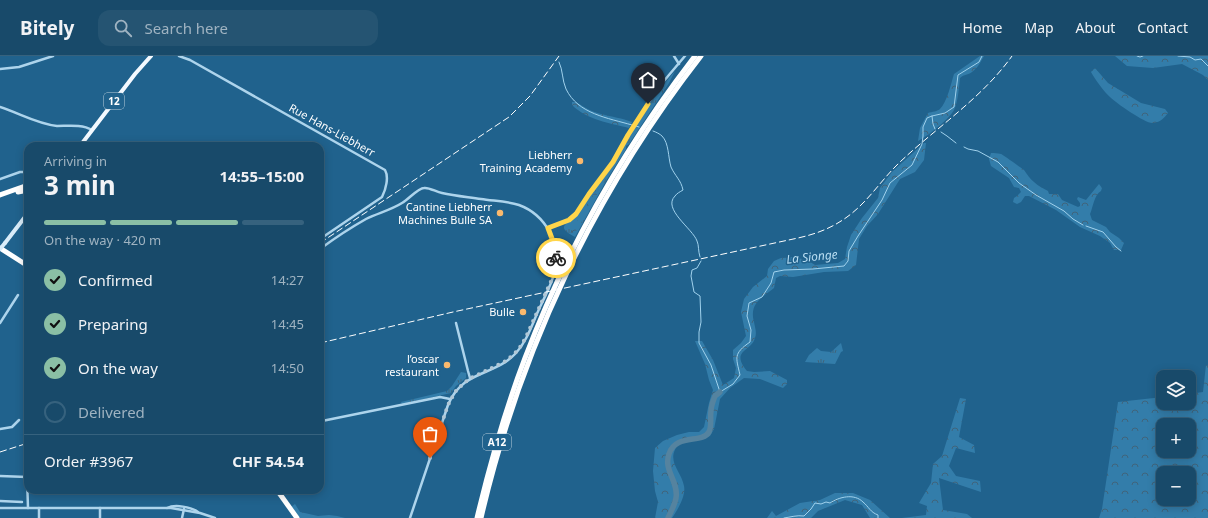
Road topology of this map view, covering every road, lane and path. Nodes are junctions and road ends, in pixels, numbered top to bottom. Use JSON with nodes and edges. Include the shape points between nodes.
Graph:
{"nodes":[{"id":1,"x":53,"y":56,"type":"edge"},
{"id":2,"x":150,"y":56,"type":"edge"},
{"id":3,"x":179,"y":56,"type":"edge"},
{"id":4,"x":674,"y":56,"type":"edge"},
{"id":5,"x":685,"y":56,"type":"edge"},
{"id":6,"x":695,"y":56,"type":"edge"},
{"id":7,"x":701,"y":56,"type":"edge"},
{"id":8,"x":678,"y":64,"type":"junction"},
{"id":9,"x":0,"y":69,"type":"edge"},
{"id":10,"x":0,"y":107,"type":"edge"},
{"id":11,"x":92,"y":130,"type":"junction"},
{"id":12,"x":83,"y":142,"type":"edge"},
{"id":13,"x":24,"y":173,"type":"edge"},
{"id":14,"x":0,"y":179,"type":"edge"},
{"id":15,"x":24,"y":186,"type":"edge"},
{"id":16,"x":24,"y":191,"type":"edge"},
{"id":17,"x":0,"y":195,"type":"edge"},
{"id":18,"x":0,"y":198,"type":"edge"},
{"id":19,"x":24,"y":218,"type":"edge"},
{"id":20,"x":548,"y":228,"type":"junction"},
{"id":21,"x":324,"y":236,"type":"edge"},
{"id":22,"x":324,"y":246,"type":"edge"},
{"id":23,"x":0,"y":249,"type":"edge"},
{"id":24,"x":24,"y":264,"type":"edge"},
{"id":25,"x":18,"y":295,"type":"dead end"},
{"id":26,"x":0,"y":323,"type":"edge"},
{"id":27,"x":456,"y":323,"type":"dead end"},
{"id":28,"x":521,"y":368,"type":"junction"},
{"id":29,"x":470,"y":378,"type":"junction"},
{"id":30,"x":450,"y":399,"type":"junction"},
{"id":31,"x":20,"y":420,"type":"dead end"},
{"id":32,"x":324,"y":421,"type":"edge"},
{"id":33,"x":0,"y":429,"type":"edge"},
{"id":34,"x":0,"y":476,"type":"edge"},
{"id":35,"x":24,"y":477,"type":"edge"},
{"id":36,"x":27,"y":494,"type":"edge"},
{"id":37,"x":280,"y":494,"type":"edge"},
{"id":38,"x":0,"y":501,"type":"edge"},
{"id":39,"x":22,"y":502,"type":"dead end"},
{"id":40,"x":0,"y":508,"type":"edge"},
{"id":41,"x":28,"y":508,"type":"junction"},
{"id":42,"x":39,"y":508,"type":"junction"},
{"id":43,"x":100,"y":508,"type":"junction"},
{"id":44,"x":184,"y":508,"type":"junction"},
{"id":45,"x":295,"y":516,"type":"edge"},
{"id":46,"x":39,"y":518,"type":"edge"},
{"id":47,"x":100,"y":518,"type":"edge"},
{"id":48,"x":182,"y":518,"type":"edge"},
{"id":49,"x":215,"y":518,"type":"edge"},
{"id":50,"x":410,"y":518,"type":"edge"},
{"id":51,"x":474,"y":518,"type":"edge"},
{"id":52,"x":477,"y":518,"type":"edge"},
{"id":53,"x":481,"y":518,"type":"edge"}],
"edges":[{"from":1,"to":9,"type":"street","via":[[20,68]]},
{"from":2,"to":11,"type":"main road","number":"12"},
{"from":3,"to":21,"type":"street","name":"Rue Hans-Liebherr","via":[[385,170],[388,176],[383,196]]},
{"from":4,"to":8,"type":"street"},
{"from":5,"to":8,"type":"street"},
{"from":6,"to":28,"type":"highway","number":"A12","via":[[640,134],[601,196],[541,317]]},
{"from":7,"to":53,"type":"highway","number":"A12","via":[[628,160],[561,283],[515,398]]},
{"from":8,"to":20,"type":"street","via":[[658,88],[613,162],[576,214],[569,220]]},
{"from":10,"to":11,"type":"street","via":[[37,122],[55,126],[86,127]]},
{"from":11,"to":12,"type":"main road","number":"12"},
{"from":13,"to":14,"type":"street"},
{"from":15,"to":17,"type":"highway"},
{"from":16,"to":18,"type":"highway"},
{"from":19,"to":23,"type":"street","bridge":true},
{"from":20,"to":22,"type":"street","via":[[535,214],[516,204],[456,196],[425,188],[398,205],[358,224]]},
{"from":20,"to":29,"type":"street","via":[[556,248],[555,269],[524,340],[506,361]]},
{"from":23,"to":24,"type":"highway"},
{"from":25,"to":26,"type":"street"},
{"from":27,"to":29,"type":"street"},
{"from":28,"to":51,"type":"highway","via":[[502,416]]},
{"from":28,"to":52,"type":"highway","number":"A12","via":[[503,420]]},
{"from":29,"to":30,"type":"street"},
{"from":30,"to":32,"type":"street","via":[[440,397]]},
{"from":30,"to":50,"type":"street"},
{"from":31,"to":33,"type":"street","via":[[12,427]]},
{"from":34,"to":35,"type":"street"},
{"from":36,"to":41,"type":"street"},
{"from":37,"to":45,"type":"highway"},
{"from":38,"to":39,"type":"street"},
{"from":40,"to":41,"type":"street"},
{"from":41,"to":42,"type":"street"},
{"from":42,"to":43,"type":"street"},
{"from":42,"to":46,"type":"street"},
{"from":43,"to":44,"type":"street"},
{"from":43,"to":47,"type":"street"},
{"from":44,"to":48,"type":"street"},
{"from":44,"to":49,"type":"street"}]}
